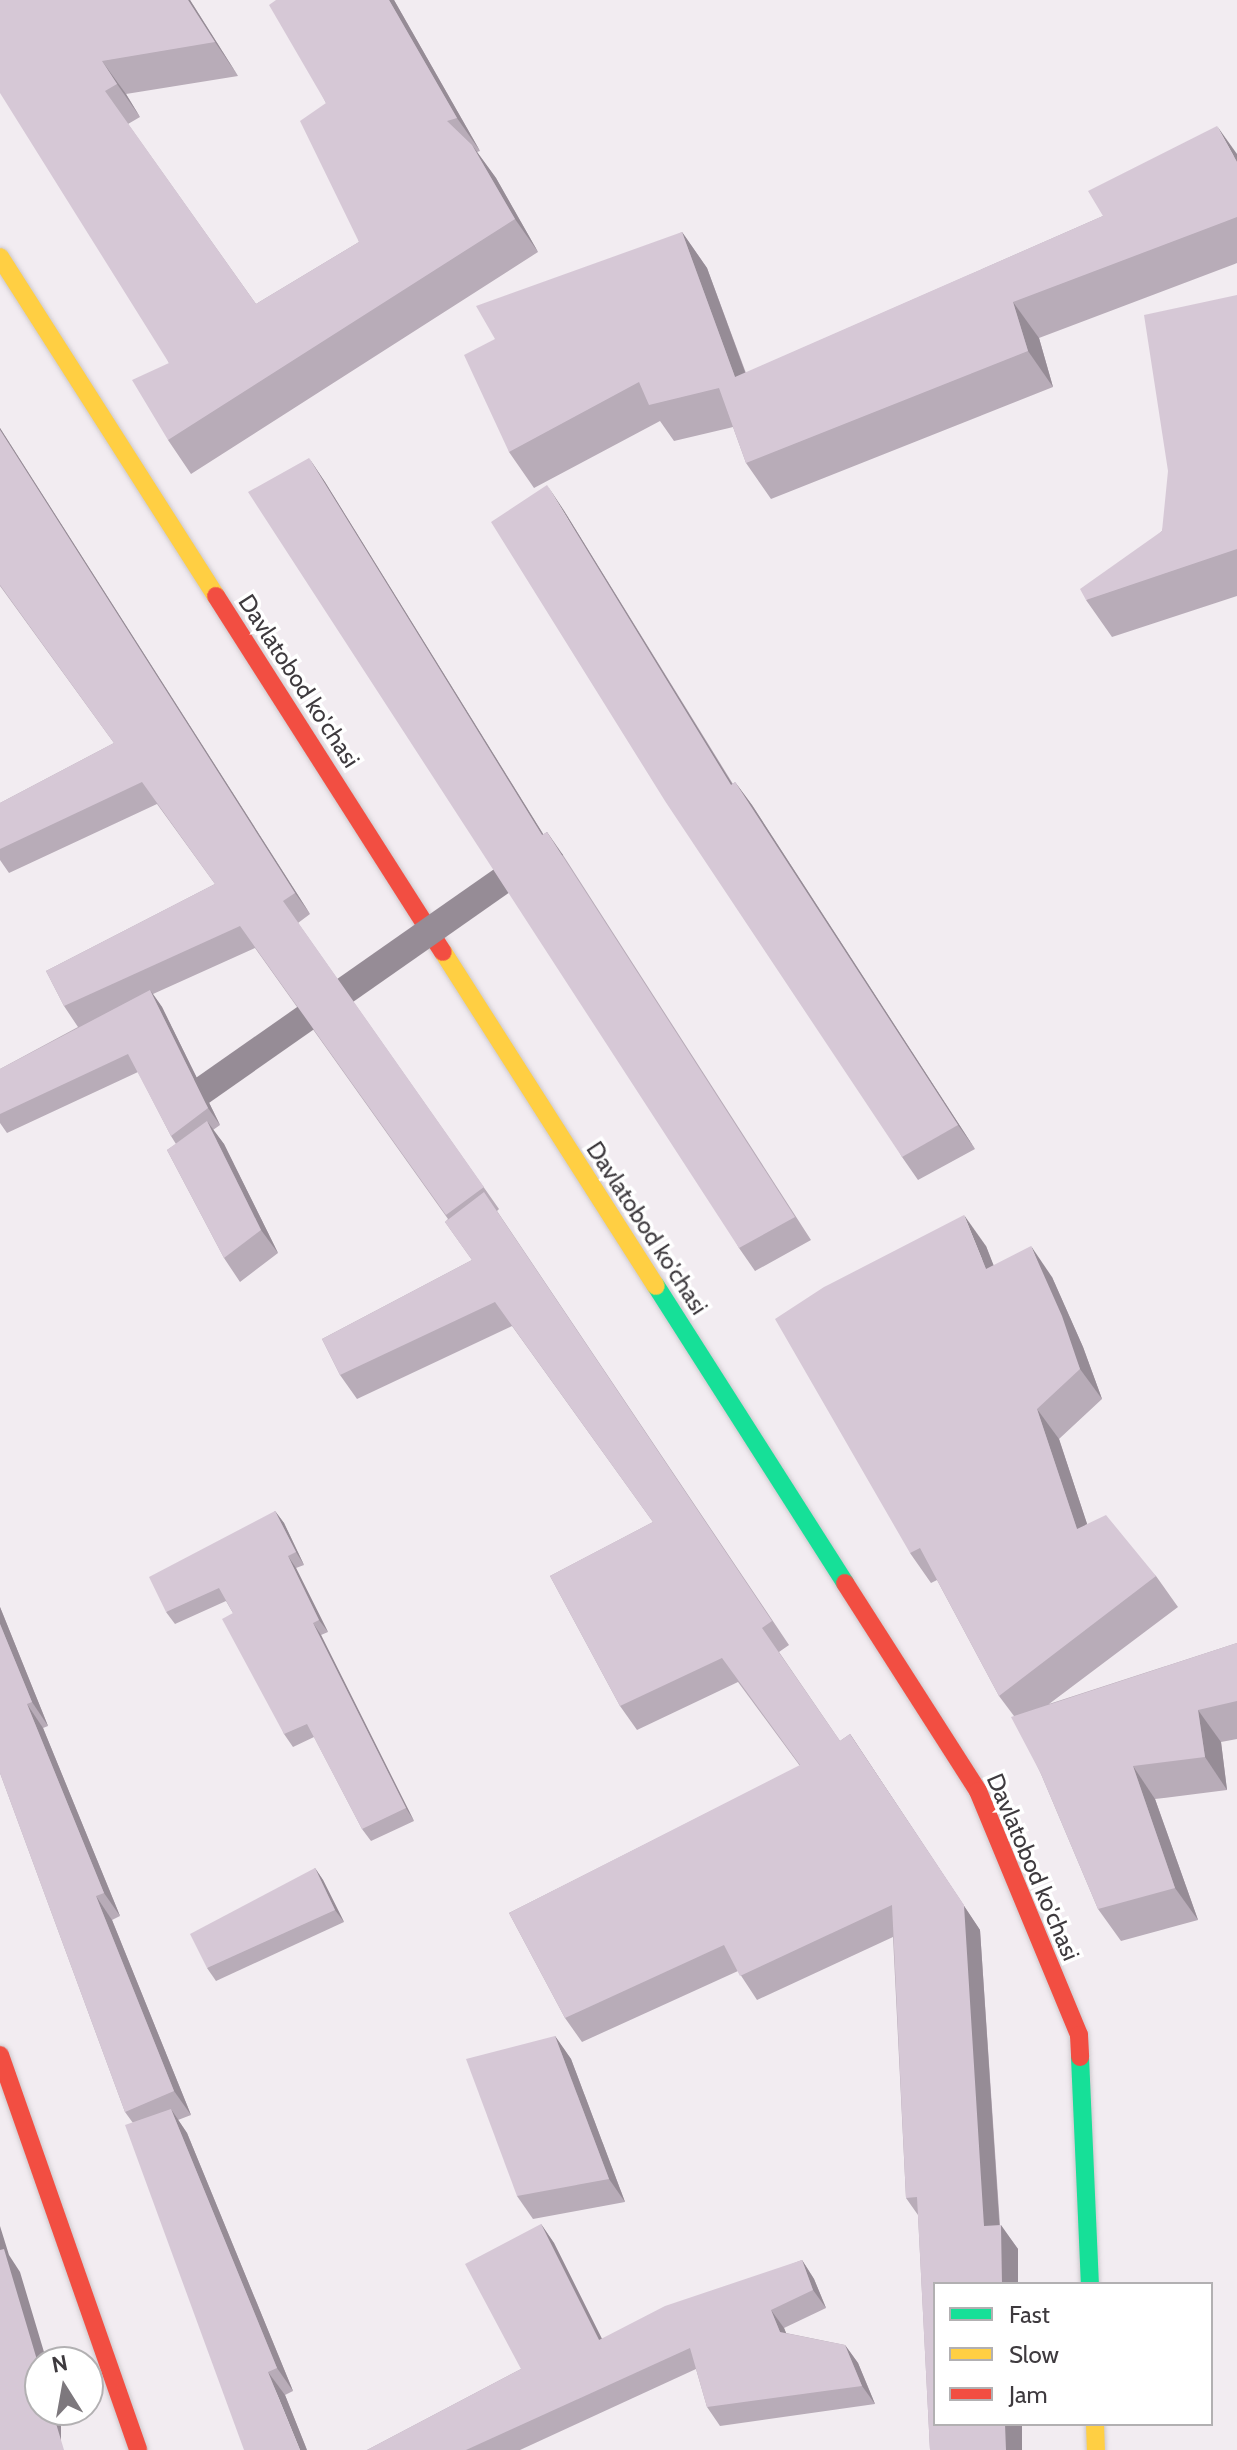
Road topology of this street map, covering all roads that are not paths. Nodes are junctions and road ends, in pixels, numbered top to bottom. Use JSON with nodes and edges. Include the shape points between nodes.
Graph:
{"nodes":[{"id":1,"x":0,"y":257,"type":"edge"},
{"id":2,"x":0,"y":2055,"type":"edge"},
{"id":3,"x":1090,"y":2282,"type":"edge"},
{"id":4,"x":1095,"y":2426,"type":"edge"},
{"id":5,"x":138,"y":2450,"type":"edge"},
{"id":6,"x":1096,"y":2450,"type":"edge"}],
"edges":[{"from":1,"to":3,"type":"street","name":"Davlatobod ko'chasi","via":[[978,1791],[1079,2035]]},
{"from":2,"to":5,"type":"street"},
{"from":4,"to":6,"type":"street"}]}
